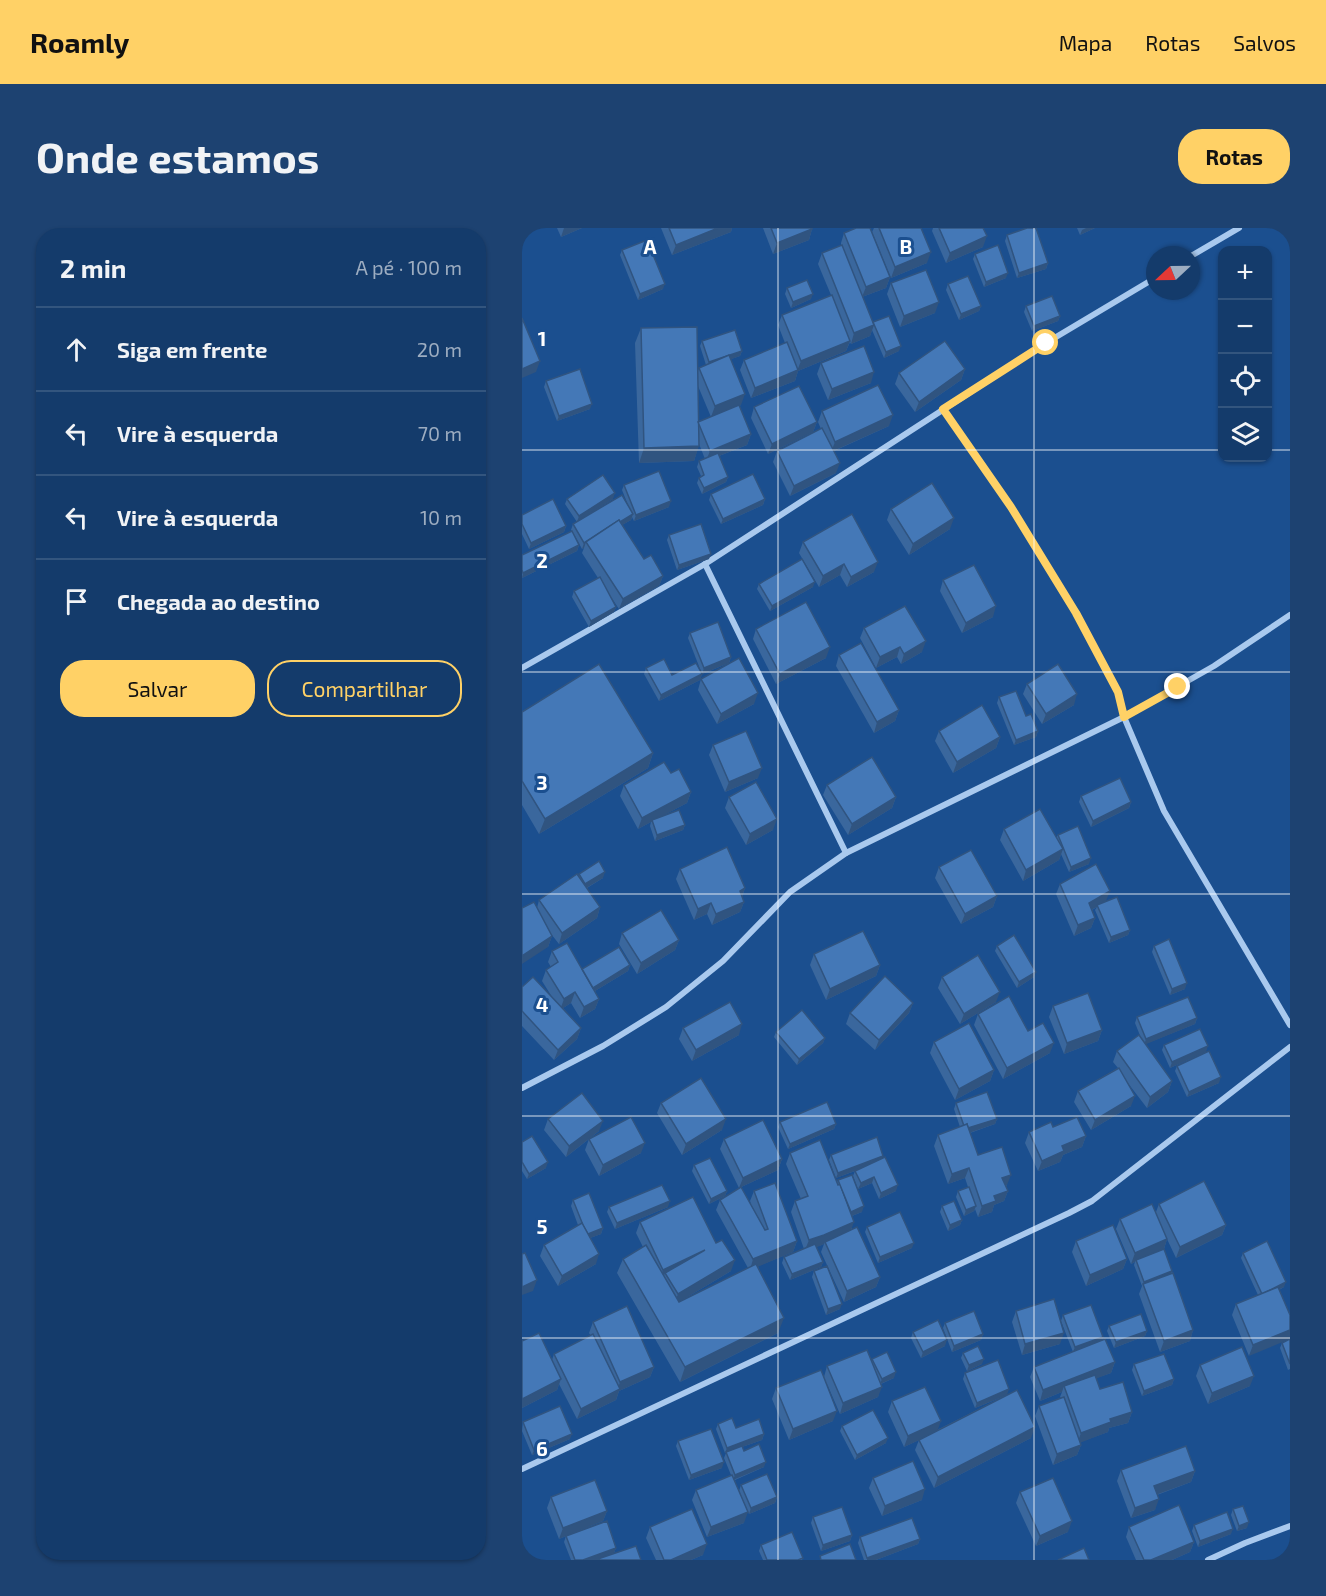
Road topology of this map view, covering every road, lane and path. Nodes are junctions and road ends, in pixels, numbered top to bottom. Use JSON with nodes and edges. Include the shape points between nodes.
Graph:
{"nodes":[{"id":1,"x":1239,"y":228,"type":"edge"},
{"id":2,"x":1200,"y":251,"type":"edge"},
{"id":3,"x":1146,"y":283,"type":"edge"},
{"id":4,"x":943,"y":409,"type":"junction"},
{"id":5,"x":705,"y":564,"type":"junction"},
{"id":6,"x":1290,"y":615,"type":"edge"},
{"id":7,"x":522,"y":668,"type":"edge"},
{"id":8,"x":1124,"y":717,"type":"junction"},
{"id":9,"x":846,"y":853,"type":"junction"},
{"id":10,"x":1290,"y":1026,"type":"edge"},
{"id":11,"x":1290,"y":1047,"type":"edge"},
{"id":12,"x":522,"y":1088,"type":"edge"},
{"id":13,"x":522,"y":1469,"type":"edge"},
{"id":14,"x":1290,"y":1526,"type":"edge"},
{"id":15,"x":1208,"y":1560,"type":"edge"}],
"edges":[{"from":1,"to":2,"type":"street"},
{"from":3,"to":4,"type":"street"},
{"from":4,"to":5,"type":"street"},
{"from":4,"to":8,"type":"street","via":[[1011,507],[1076,613],[1118,692]]},
{"from":5,"to":7,"type":"street"},
{"from":5,"to":9,"type":"street"},
{"from":6,"to":8,"type":"street","via":[[1214,666]]},
{"from":8,"to":9,"type":"street"},
{"from":8,"to":10,"type":"street","via":[[1164,811]]},
{"from":9,"to":12,"type":"street","via":[[790,892],[723,961],[666,1007],[603,1046]]},
{"from":11,"to":13,"type":"street","via":[[1092,1201]]},
{"from":14,"to":15,"type":"street"}]}
